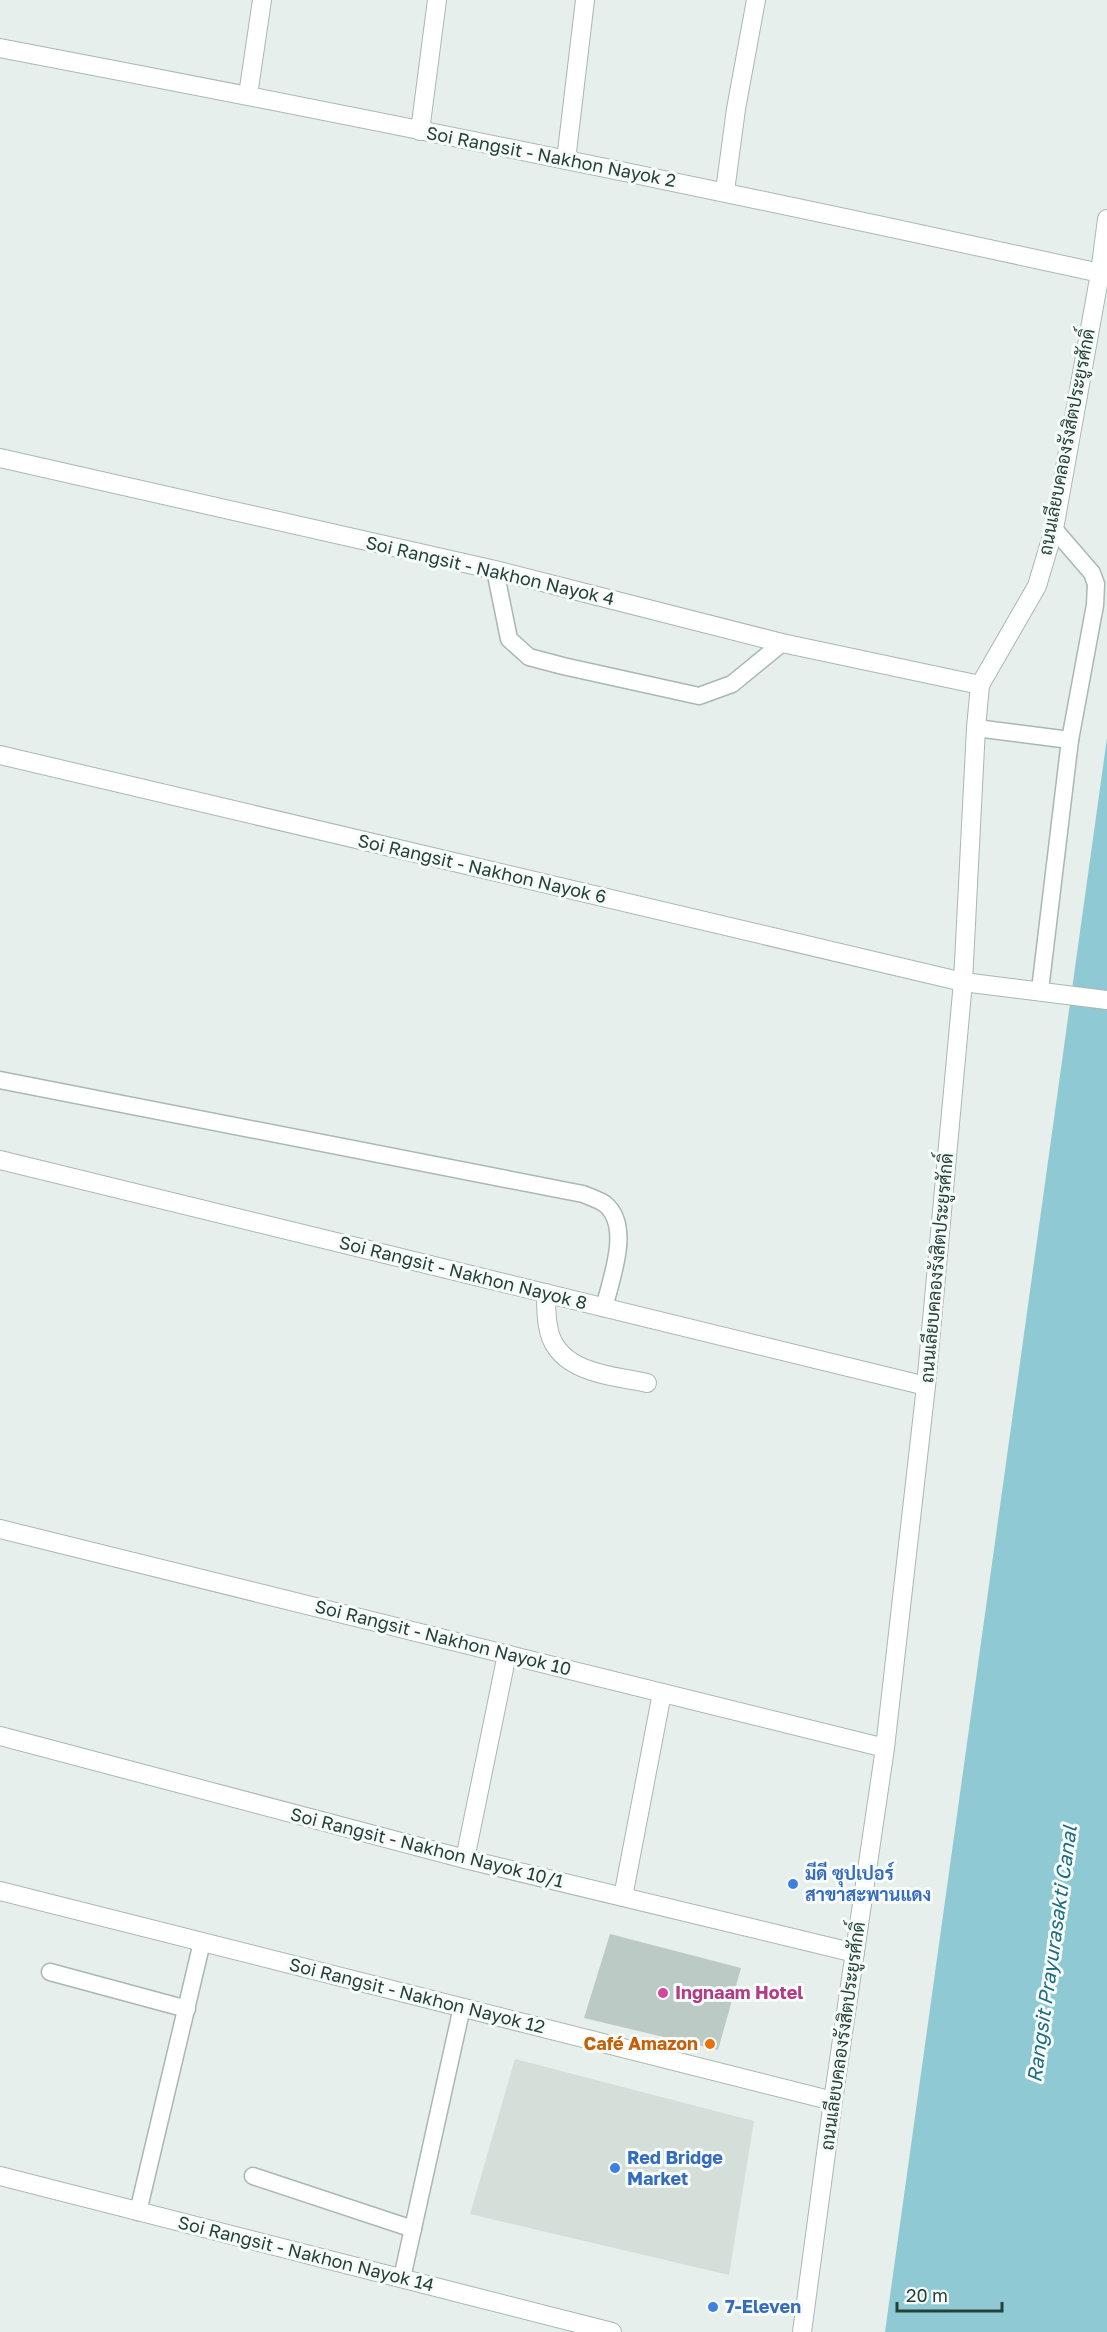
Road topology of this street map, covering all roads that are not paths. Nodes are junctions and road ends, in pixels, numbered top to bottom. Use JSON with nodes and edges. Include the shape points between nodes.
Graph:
{"nodes":[{"id":1,"x":262,"y":0,"type":"edge"},
{"id":2,"x":437,"y":0,"type":"edge"},
{"id":3,"x":585,"y":0,"type":"edge"},
{"id":4,"x":756,"y":0,"type":"edge"},
{"id":5,"x":0,"y":48,"type":"edge"},
{"id":6,"x":248,"y":95,"type":"junction"},
{"id":7,"x":420,"y":131,"type":"junction"},
{"id":8,"x":566,"y":160,"type":"junction"},
{"id":9,"x":724,"y":191,"type":"junction"},
{"id":10,"x":1107,"y":219,"type":"edge"},
{"id":11,"x":1100,"y":273,"type":"junction"},
{"id":12,"x":0,"y":458,"type":"edge"},
{"id":13,"x":1054,"y":529,"type":"junction"},
{"id":14,"x":495,"y":570,"type":"junction"},
{"id":15,"x":782,"y":643,"type":"junction"},
{"id":16,"x":980,"y":685,"type":"junction"},
{"id":17,"x":976,"y":728,"type":"junction"},
{"id":18,"x":1070,"y":740,"type":"junction"},
{"id":19,"x":0,"y":755,"type":"edge"},
{"id":20,"x":963,"y":982,"type":"junction"},
{"id":21,"x":1040,"y":990,"type":"junction"},
{"id":22,"x":1107,"y":1000,"type":"edge"},
{"id":23,"x":0,"y":1080,"type":"edge"},
{"id":24,"x":0,"y":1160,"type":"edge"},
{"id":25,"x":546,"y":1293,"type":"junction"},
{"id":26,"x":604,"y":1308,"type":"junction"},
{"id":27,"x":647,"y":1383,"type":"dead end"},
{"id":28,"x":926,"y":1386,"type":"junction"},
{"id":29,"x":0,"y":1529,"type":"edge"},
{"id":30,"x":507,"y":1654,"type":"junction"},
{"id":31,"x":662,"y":1693,"type":"junction"},
{"id":32,"x":0,"y":1736,"type":"edge"},
{"id":33,"x":885,"y":1748,"type":"junction"},
{"id":34,"x":465,"y":1859,"type":"junction"},
{"id":35,"x":0,"y":1891,"type":"edge"},
{"id":36,"x":623,"y":1897,"type":"junction"},
{"id":37,"x":202,"y":1942,"type":"junction"},
{"id":38,"x":855,"y":1953,"type":"junction"},
{"id":39,"x":50,"y":1972,"type":"dead end"},
{"id":40,"x":462,"y":2007,"type":"junction"},
{"id":41,"x":187,"y":2009,"type":"junction"},
{"id":42,"x":833,"y":2101,"type":"junction"},
{"id":43,"x":0,"y":2176,"type":"edge"},
{"id":44,"x":253,"y":2176,"type":"dead end"},
{"id":45,"x":138,"y":2212,"type":"junction"},
{"id":46,"x":413,"y":2229,"type":"junction"},
{"id":47,"x":402,"y":2278,"type":"junction"},
{"id":48,"x":612,"y":2332,"type":"edge"},
{"id":49,"x":802,"y":2332,"type":"edge"}],
"edges":[{"from":1,"to":6,"type":"street"},
{"from":2,"to":7,"type":"street"},
{"from":3,"to":8,"type":"street"},
{"from":4,"to":9,"type":"street"},
{"from":5,"to":6,"type":"street","name":"Soi Rangsit - Nakhon Nayok 2"},
{"from":6,"to":7,"type":"street","name":"Soi Rangsit - Nakhon Nayok 2"},
{"from":7,"to":8,"type":"street","name":"Soi Rangsit - Nakhon Nayok 2"},
{"from":8,"to":9,"type":"street","name":"Soi Rangsit - Nakhon Nayok 2"},
{"from":9,"to":11,"type":"street","name":"Soi Rangsit - Nakhon Nayok 2"},
{"from":10,"to":11,"type":"street","name":"ถนนเลียบคลองรังสิตประยูรศักดิ์"},
{"from":11,"to":13,"type":"street","name":"ถนนเลียบคลองรังสิตประยูรศักดิ์"},
{"from":12,"to":14,"type":"street","name":"Soi Rangsit - Nakhon Nayok 4"},
{"from":13,"to":16,"type":"street","name":"ถนนเลียบคลองรังสิตประยูรศักดิ์","via":[[1037,586]]},
{"from":13,"to":18,"type":"lane","via":[[1092,573],[1096,584]]},
{"from":14,"to":15,"type":"street","name":"Soi Rangsit - Nakhon Nayok 4"},
{"from":14,"to":15,"type":"lane","via":[[509,639],[529,657],[563,666],[699,696],[732,684]]},
{"from":15,"to":16,"type":"street","name":"Soi Rangsit - Nakhon Nayok 4"},
{"from":16,"to":17,"type":"street","name":"ถนนเลียบคลองรังสิตประยูรศักดิ์"},
{"from":17,"to":18,"type":"lane"},
{"from":17,"to":20,"type":"street","name":"ถนนเลียบคลองรังสิตประยูรศักดิ์"},
{"from":18,"to":21,"type":"lane"},
{"from":19,"to":20,"type":"street","name":"Soi Rangsit - Nakhon Nayok 6"},
{"from":20,"to":21,"type":"street","name":"Soi Rangsit - Nakhon Nayok 6"},
{"from":20,"to":28,"type":"street","name":"ถนนเลียบคลองรังสิตประยูรศักดิ์"},
{"from":21,"to":22,"type":"street","name":"Soi Rangsit - Nakhon Nayok 6"},
{"from":23,"to":26,"type":"lane","via":[[583,1194],[604,1203],[616,1217],[619,1245]]},
{"from":24,"to":25,"type":"street","name":"Soi Rangsit - Nakhon Nayok 8"},
{"from":25,"to":26,"type":"street","name":"Soi Rangsit - Nakhon Nayok 8"},
{"from":25,"to":27,"type":"street","via":[[548,1328],[557,1351],[571,1363],[592,1371]]},
{"from":26,"to":28,"type":"street","name":"Soi Rangsit - Nakhon Nayok 8"},
{"from":28,"to":33,"type":"street","name":"ถนนเลียบคลองรังสิตประยูรศักดิ์"},
{"from":29,"to":30,"type":"street","name":"Soi Rangsit - Nakhon Nayok 10"},
{"from":30,"to":31,"type":"street","name":"Soi Rangsit - Nakhon Nayok 10"},
{"from":30,"to":34,"type":"street"},
{"from":31,"to":33,"type":"street","name":"Soi Rangsit - Nakhon Nayok 10"},
{"from":31,"to":36,"type":"street"},
{"from":32,"to":34,"type":"street","name":"Soi Rangsit - Nakhon Nayok 10/1"},
{"from":33,"to":38,"type":"street","name":"ถนนเลียบคลองรังสิตประยูรศักดิ์"},
{"from":34,"to":36,"type":"street","name":"Soi Rangsit - Nakhon Nayok 10/1"},
{"from":35,"to":37,"type":"street","name":"Soi Rangsit - Nakhon Nayok 12"},
{"from":36,"to":38,"type":"street","name":"Soi Rangsit - Nakhon Nayok 10/1"},
{"from":37,"to":40,"type":"street","name":"Soi Rangsit - Nakhon Nayok 12"},
{"from":37,"to":41,"type":"lane"},
{"from":38,"to":42,"type":"street","name":"ถนนเลียบคลองรังสิตประยูรศักดิ์"},
{"from":39,"to":41,"type":"lane"},
{"from":40,"to":42,"type":"street","name":"Soi Rangsit - Nakhon Nayok 12"},
{"from":40,"to":46,"type":"lane"},
{"from":41,"to":45,"type":"lane"},
{"from":42,"to":49,"type":"street","name":"ถนนเลียบคลองรังสิตประยูรศักดิ์"},
{"from":43,"to":45,"type":"street","name":"Soi Rangsit - Nakhon Nayok 14"},
{"from":44,"to":46,"type":"lane"},
{"from":45,"to":47,"type":"street","name":"Soi Rangsit - Nakhon Nayok 14"},
{"from":46,"to":47,"type":"lane"},
{"from":47,"to":48,"type":"street","name":"Soi Rangsit - Nakhon Nayok 14"}]}
